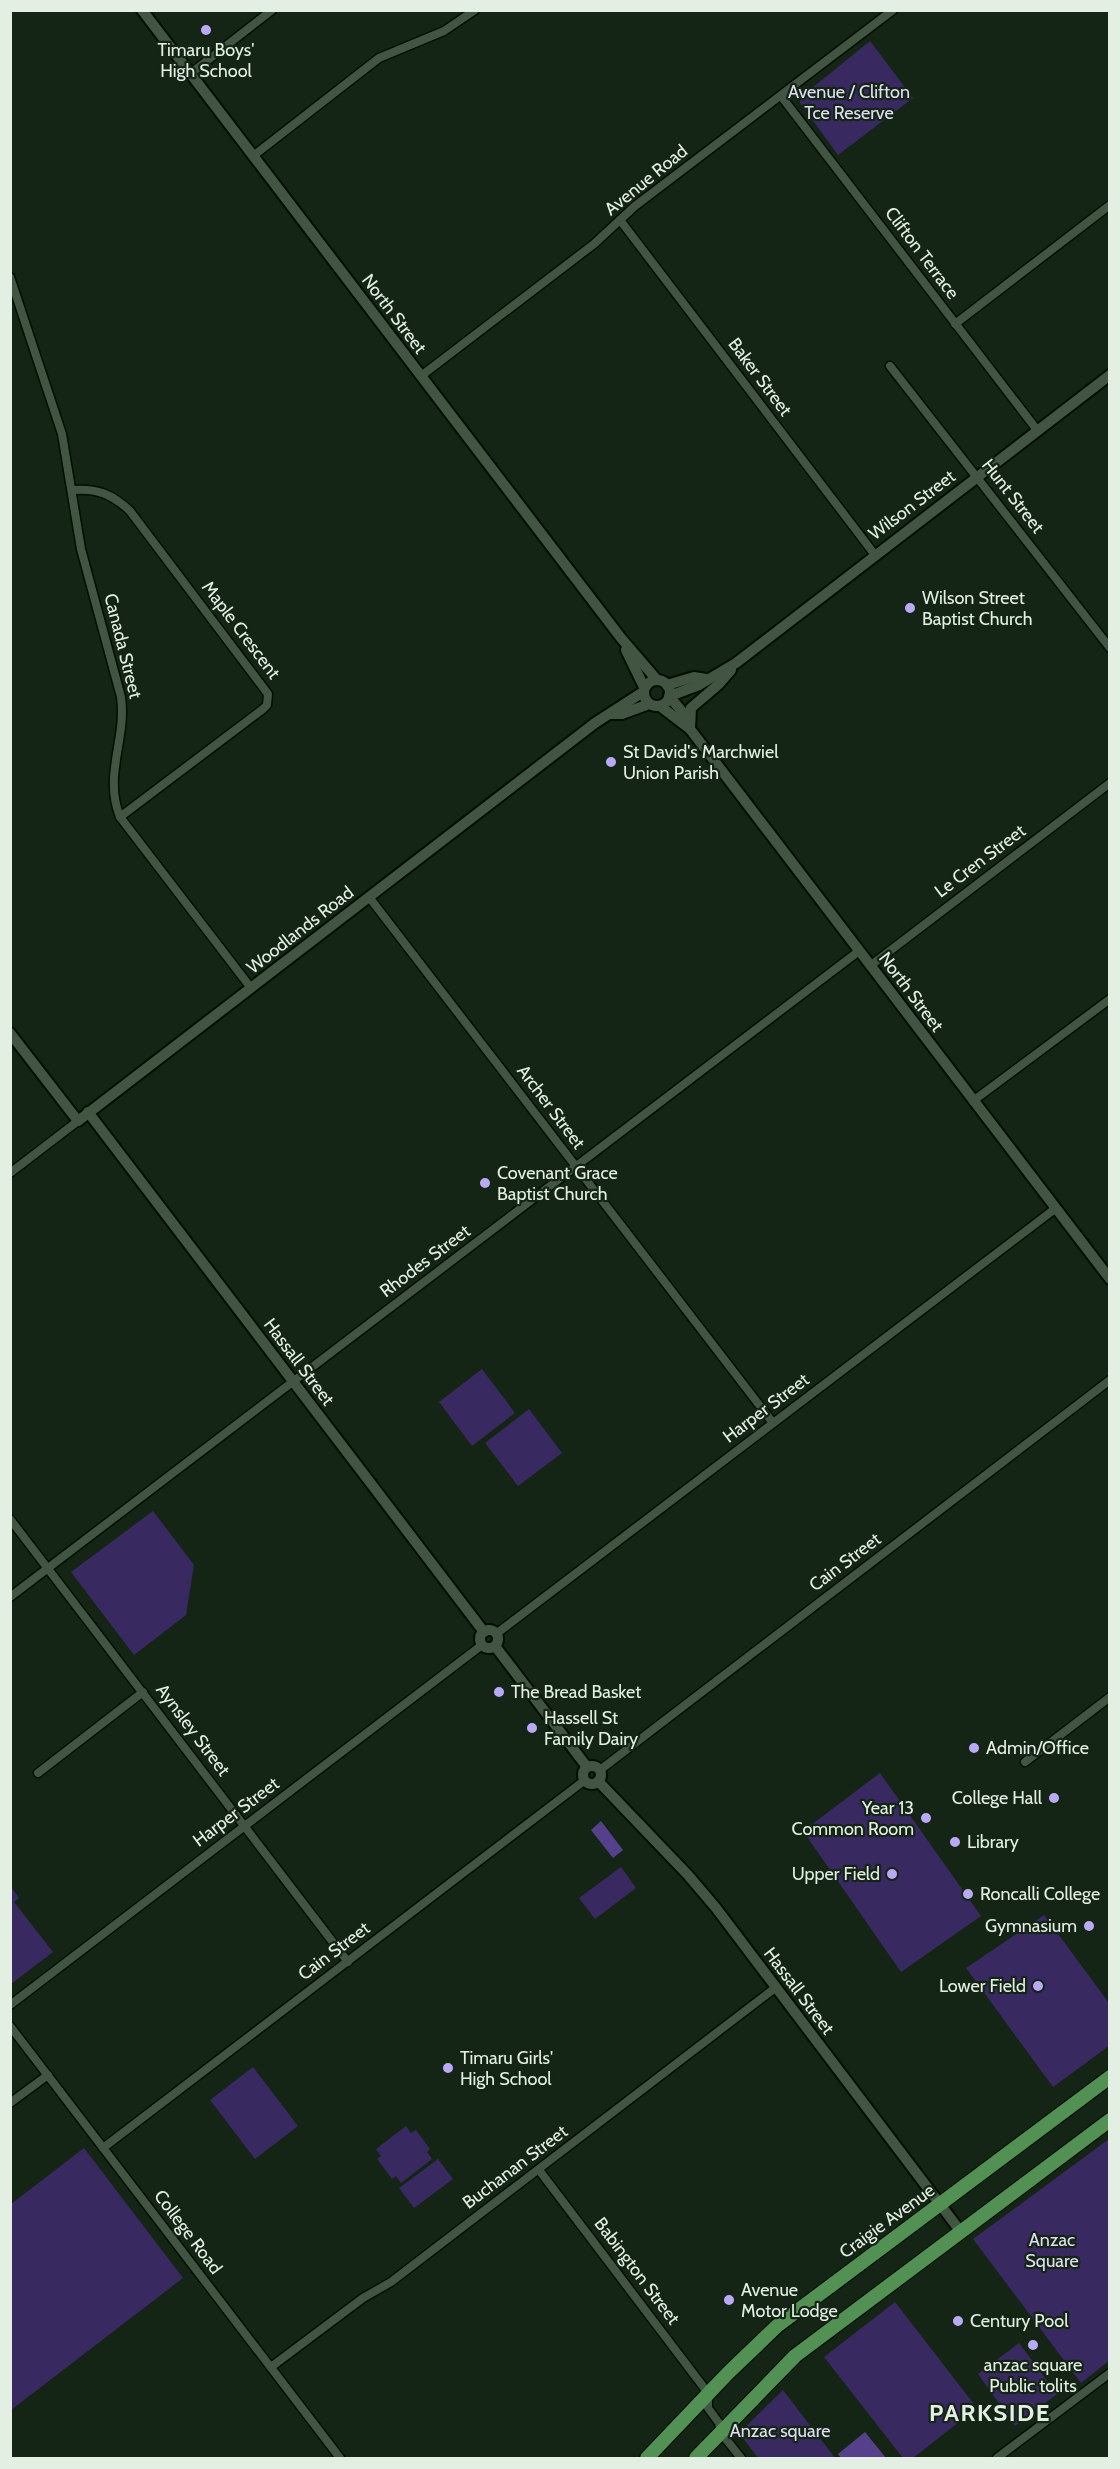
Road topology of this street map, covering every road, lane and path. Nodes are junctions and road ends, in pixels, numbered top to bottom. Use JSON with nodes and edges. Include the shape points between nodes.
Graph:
{"nodes":[{"id":1,"x":142,"y":10,"type":"edge"},
{"id":2,"x":272,"y":10,"type":"edge"},
{"id":3,"x":475,"y":10,"type":"edge"},
{"id":4,"x":892,"y":10,"type":"edge"},
{"id":5,"x":190,"y":74,"type":"junction"},
{"id":6,"x":781,"y":96,"type":"junction"},
{"id":7,"x":253,"y":156,"type":"junction"},
{"id":8,"x":1110,"y":205,"type":"edge"},
{"id":9,"x":620,"y":220,"type":"junction"},
{"id":10,"x":10,"y":277,"type":"edge"},
{"id":11,"x":955,"y":324,"type":"junction"},
{"id":12,"x":890,"y":366,"type":"dead end"},
{"id":13,"x":1110,"y":375,"type":"edge"},
{"id":14,"x":421,"y":376,"type":"junction"},
{"id":15,"x":1037,"y":430,"type":"junction"},
{"id":16,"x":977,"y":476,"type":"junction"},
{"id":17,"x":72,"y":490,"type":"junction"},
{"id":18,"x":874,"y":555,"type":"junction"},
{"id":19,"x":621,"y":638,"type":"junction"},
{"id":20,"x":1110,"y":648,"type":"edge"},
{"id":21,"x":736,"y":663,"type":"junction"},
{"id":22,"x":644,"y":689,"type":"junction"},
{"id":23,"x":666,"y":689,"type":"junction"},
{"id":24,"x":654,"y":705,"type":"junction"},
{"id":25,"x":610,"y":714,"type":"junction"},
{"id":26,"x":688,"y":727,"type":"junction"},
{"id":27,"x":1110,"y":783,"type":"edge"},
{"id":28,"x":120,"y":817,"type":"junction"},
{"id":29,"x":369,"y":897,"type":"junction"},
{"id":30,"x":859,"y":951,"type":"junction"},
{"id":31,"x":870,"y":966,"type":"junction"},
{"id":32,"x":251,"y":988,"type":"junction"},
{"id":33,"x":1110,"y":999,"type":"edge"},
{"id":34,"x":10,"y":1034,"type":"edge"},
{"id":35,"x":973,"y":1101,"type":"junction"},
{"id":36,"x":88,"y":1112,"type":"junction"},
{"id":37,"x":78,"y":1121,"type":"junction"},
{"id":38,"x":575,"y":1166,"type":"junction"},
{"id":39,"x":10,"y":1173,"type":"edge"},
{"id":40,"x":1056,"y":1208,"type":"junction"},
{"id":41,"x":1110,"y":1279,"type":"edge"},
{"id":42,"x":1110,"y":1380,"type":"edge"},
{"id":43,"x":293,"y":1382,"type":"junction"},
{"id":44,"x":773,"y":1423,"type":"junction"},
{"id":45,"x":10,"y":1519,"type":"edge"},
{"id":46,"x":48,"y":1568,"type":"junction"},
{"id":47,"x":10,"y":1597,"type":"edge"},
{"id":48,"x":484,"y":1632,"type":"junction"},
{"id":49,"x":496,"y":1634,"type":"junction"},
{"id":50,"x":482,"y":1645,"type":"junction"},
{"id":51,"x":495,"y":1646,"type":"junction"},
{"id":52,"x":143,"y":1692,"type":"junction"},
{"id":53,"x":1110,"y":1697,"type":"edge"},
{"id":54,"x":1025,"y":1762,"type":"dead end"},
{"id":55,"x":586,"y":1767,"type":"junction"},
{"id":56,"x":600,"y":1770,"type":"junction"},
{"id":57,"x":38,"y":1773,"type":"dead end"},
{"id":58,"x":585,"y":1780,"type":"junction"},
{"id":59,"x":598,"y":1781,"type":"junction"},
{"id":60,"x":244,"y":1826,"type":"junction"},
{"id":61,"x":348,"y":1962,"type":"junction"},
{"id":62,"x":776,"y":1988,"type":"junction"},
{"id":63,"x":10,"y":2005,"type":"edge"},
{"id":64,"x":10,"y":2026,"type":"edge"},
{"id":65,"x":48,"y":2075,"type":"junction"},
{"id":66,"x":1110,"y":2077,"type":"edge"},
{"id":67,"x":10,"y":2103,"type":"edge"},
{"id":68,"x":1110,"y":2120,"type":"edge"},
{"id":69,"x":103,"y":2148,"type":"junction"},
{"id":70,"x":539,"y":2170,"type":"junction"},
{"id":71,"x":940,"y":2205,"type":"junction"},
{"id":72,"x":961,"y":2232,"type":"junction"},
{"id":73,"x":271,"y":2367,"type":"junction"},
{"id":74,"x":1110,"y":2373,"type":"edge"},
{"id":75,"x":708,"y":2393,"type":"junction"},
{"id":76,"x":721,"y":2433,"type":"junction"},
{"id":77,"x":340,"y":2458,"type":"edge"},
{"id":78,"x":647,"y":2458,"type":"edge"},
{"id":79,"x":696,"y":2458,"type":"edge"},
{"id":80,"x":741,"y":2458,"type":"edge"},
{"id":81,"x":997,"y":2458,"type":"edge"}],
"edges":[{"from":1,"to":5,"type":"street","name":"North Street"},
{"from":2,"to":5,"type":"street"},
{"from":3,"to":7,"type":"street","via":[[444,31],[379,58]]},
{"from":4,"to":6,"type":"street","name":"Avenue Road"},
{"from":5,"to":7,"type":"street","name":"North Street"},
{"from":6,"to":9,"type":"street","name":"Avenue Road"},
{"from":6,"to":11,"type":"street","name":"Clifton Terrace"},
{"from":7,"to":14,"type":"street","name":"North Street"},
{"from":8,"to":11,"type":"street"},
{"from":9,"to":14,"type":"street","name":"Avenue Road"},
{"from":9,"to":18,"type":"street","name":"Baker Street"},
{"from":10,"to":17,"type":"street","name":"Canada Street","via":[[62,434]]},
{"from":11,"to":15,"type":"street","name":"Clifton Terrace"},
{"from":12,"to":16,"type":"street","name":"Hunt Street"},
{"from":13,"to":15,"type":"street","name":"Wilson Street"},
{"from":14,"to":19,"type":"street","name":"North Street"},
{"from":15,"to":16,"type":"street","name":"Wilson Street"},
{"from":16,"to":18,"type":"street","name":"Wilson Street"},
{"from":16,"to":20,"type":"street","name":"Hunt Street"},
{"from":17,"to":28,"type":"street","name":"Canada Street","via":[[82,556],[122,698],[113,781]]},
{"from":17,"to":28,"type":"street","name":"Maple Crescent","via":[[97,490],[118,500],[130,512],[268,694],[263,709]]},
{"from":18,"to":21,"type":"street","name":"Wilson Street"},
{"from":19,"to":22,"type":"street","name":"North Street"},
{"from":19,"to":23,"type":"street","name":"North Street"},
{"from":21,"to":23,"type":"street","name":"Wilson Street","via":[[706,679],[694,677]]},
{"from":21,"to":26,"type":"street","name":"Wilson Street","via":[[691,708]]},
{"from":22,"to":23,"type":"street","name":"Wilson Street","via":[[650,681]]},
{"from":22,"to":24,"type":"street","name":"North Street"},
{"from":22,"to":25,"type":"street","name":"Woodlands Road"},
{"from":23,"to":24,"type":"street","via":[[666,702]]},
{"from":23,"to":26,"type":"street","name":"North Street","via":[[684,714]]},
{"from":24,"to":25,"type":"street","name":"Woodlands Road"},
{"from":24,"to":26,"type":"street","name":"North Street"},
{"from":25,"to":29,"type":"street","name":"Woodlands Road"},
{"from":26,"to":30,"type":"street","name":"North Street"},
{"from":27,"to":31,"type":"street","name":"Le Cren Street"},
{"from":28,"to":32,"type":"street","name":"Canada Street"},
{"from":29,"to":32,"type":"street","name":"Woodlands Road"},
{"from":29,"to":38,"type":"street","name":"Archer Street"},
{"from":30,"to":31,"type":"street","name":"North Street"},
{"from":30,"to":38,"type":"street","name":"Rhodes Street"},
{"from":31,"to":35,"type":"street","name":"North Street"},
{"from":32,"to":36,"type":"street","name":"Woodlands Road"},
{"from":33,"to":35,"type":"street"},
{"from":34,"to":37,"type":"street"},
{"from":35,"to":40,"type":"street","name":"North Street"},
{"from":36,"to":37,"type":"street","name":"Woodlands Road"},
{"from":36,"to":43,"type":"street","name":"Hassall Street"},
{"from":37,"to":39,"type":"street","name":"Woodlands Road"},
{"from":38,"to":43,"type":"street","name":"Rhodes Street"},
{"from":38,"to":44,"type":"street","name":"Archer Street"},
{"from":40,"to":41,"type":"street","name":"North Street"},
{"from":40,"to":44,"type":"street","name":"Harper Street"},
{"from":42,"to":56,"type":"street","name":"Cain Street"},
{"from":43,"to":46,"type":"street","name":"Rhodes Street"},
{"from":43,"to":48,"type":"street","name":"Hassall Street"},
{"from":44,"to":49,"type":"street","name":"Harper Street"},
{"from":45,"to":46,"type":"street","name":"Aynsley Street"},
{"from":46,"to":47,"type":"street","name":"Rhodes Street"},
{"from":46,"to":52,"type":"street","name":"Aynsley Street"},
{"from":48,"to":49,"type":"street"},
{"from":48,"to":50,"type":"street","via":[[480,1636]]},
{"from":49,"to":51,"type":"street"},
{"from":50,"to":51,"type":"street"},
{"from":50,"to":60,"type":"street","name":"Harper Street"},
{"from":51,"to":55,"type":"street"},
{"from":52,"to":57,"type":"street"},
{"from":52,"to":60,"type":"street","name":"Aynsley Street"},
{"from":53,"to":54,"type":"street"},
{"from":55,"to":56,"type":"street","via":[[592,1765]]},
{"from":55,"to":58,"type":"street"},
{"from":56,"to":59,"type":"street"},
{"from":58,"to":59,"type":"street","via":[[590,1784]]},
{"from":58,"to":61,"type":"street","name":"Cain Street"},
{"from":59,"to":62,"type":"street","name":"Hassall Street","via":[[688,1875]]},
{"from":60,"to":61,"type":"street","name":"Aynsley Street"},
{"from":60,"to":63,"type":"street","name":"Harper Street"},
{"from":61,"to":69,"type":"street","name":"Cain Street"},
{"from":62,"to":70,"type":"street","name":"Buchanan Street"},
{"from":62,"to":71,"type":"street","name":"Hassall Street"},
{"from":64,"to":65,"type":"street","name":"College Road"},
{"from":65,"to":67,"type":"street"},
{"from":65,"to":69,"type":"street","name":"College Road"},
{"from":66,"to":71,"type":"highway","name":"Craigie Avenue"},
{"from":68,"to":72,"type":"highway"},
{"from":69,"to":73,"type":"street","name":"College Road"},
{"from":70,"to":73,"type":"street","name":"Buchanan Street"},
{"from":70,"to":75,"type":"street","name":"Babington Street"},
{"from":71,"to":72,"type":"street","name":"Hassall Street"},
{"from":71,"to":75,"type":"highway","name":"Craigie Avenue","via":[[777,2326]]},
{"from":72,"to":76,"type":"highway","via":[[795,2356]]},
{"from":73,"to":77,"type":"street","name":"College Road"},
{"from":74,"to":81,"type":"street"},
{"from":75,"to":76,"type":"street","name":"Babington Street","via":[[708,2408]]},
{"from":75,"to":78,"type":"highway","name":"Craigie Avenue"},
{"from":76,"to":79,"type":"highway"},
{"from":76,"to":80,"type":"street","name":"Babington Street"}]}
